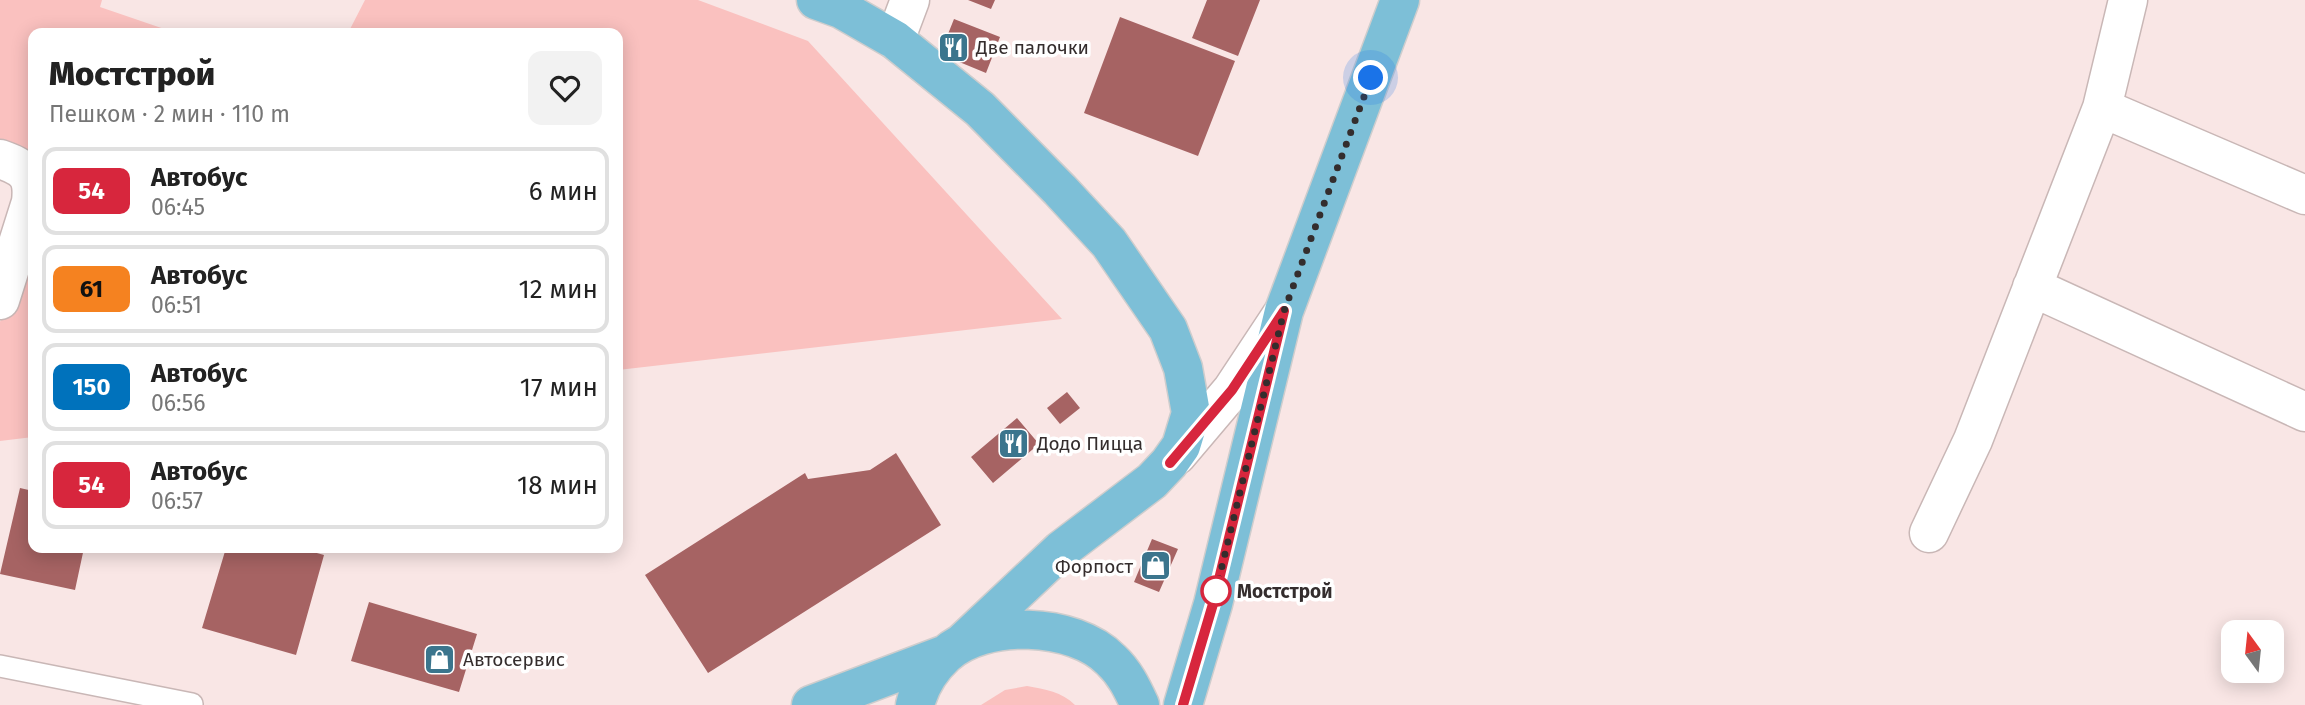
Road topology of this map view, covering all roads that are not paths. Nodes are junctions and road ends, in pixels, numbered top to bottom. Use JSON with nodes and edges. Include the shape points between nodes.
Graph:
{"nodes":[{"id":1,"x":816,"y":0,"type":"edge"},
{"id":2,"x":909,"y":0,"type":"edge"},
{"id":3,"x":1400,"y":0,"type":"edge"},
{"id":4,"x":2128,"y":0,"type":"edge"},
{"id":5,"x":895,"y":40,"type":"junction"},
{"id":6,"x":2102,"y":108,"type":"junction"},
{"id":7,"x":0,"y":159,"type":"edge"},
{"id":8,"x":28,"y":178,"type":"edge"},
{"id":9,"x":2305,"y":195,"type":"edge"},
{"id":10,"x":28,"y":211,"type":"edge"},
{"id":11,"x":2032,"y":287,"type":"junction"},
{"id":12,"x":0,"y":300,"type":"edge"},
{"id":13,"x":1284,"y":311,"type":"junction"},
{"id":14,"x":2305,"y":412,"type":"edge"},
{"id":15,"x":1170,"y":463,"type":"junction"},
{"id":16,"x":1928,"y":533,"type":"dead end"},
{"id":17,"x":953,"y":649,"type":"junction"},
{"id":18,"x":0,"y":666,"type":"edge"},
{"id":19,"x":193,"y":705,"type":"edge"},
{"id":20,"x":811,"y":705,"type":"edge"},
{"id":21,"x":915,"y":705,"type":"edge"},
{"id":22,"x":1140,"y":705,"type":"edge"},
{"id":23,"x":1183,"y":705,"type":"edge"}],
"edges":[{"from":1,"to":5,"type":"main road"},
{"from":2,"to":5,"type":"street"},
{"from":3,"to":13,"type":"main road"},
{"from":4,"to":6,"type":"street"},
{"from":5,"to":15,"type":"main road","via":[[980,109],[1060,190],[1109,243],[1168,329],[1183,368],[1191,413],[1181,446]]},
{"from":6,"to":9,"type":"street"},
{"from":6,"to":11,"type":"street"},
{"from":7,"to":8,"type":"street","via":[[20,166]]},
{"from":10,"to":12,"type":"street"},
{"from":11,"to":14,"type":"street"},
{"from":11,"to":16,"type":"street","via":[[1973,440]]},
{"from":13,"to":15,"type":"street","via":[[1232,390]]},
{"from":13,"to":23,"type":"main road","via":[[1213,604]]},
{"from":15,"to":17,"type":"main road","via":[[1062,550]]},
{"from":17,"to":20,"type":"main road"},
{"from":17,"to":21,"type":"main road","via":[[928,674]]},
{"from":17,"to":22,"type":"main road","via":[[986,635],[1015,630],[1046,630],[1080,639],[1110,657],[1130,681]]},
{"from":18,"to":19,"type":"lane"}]}
